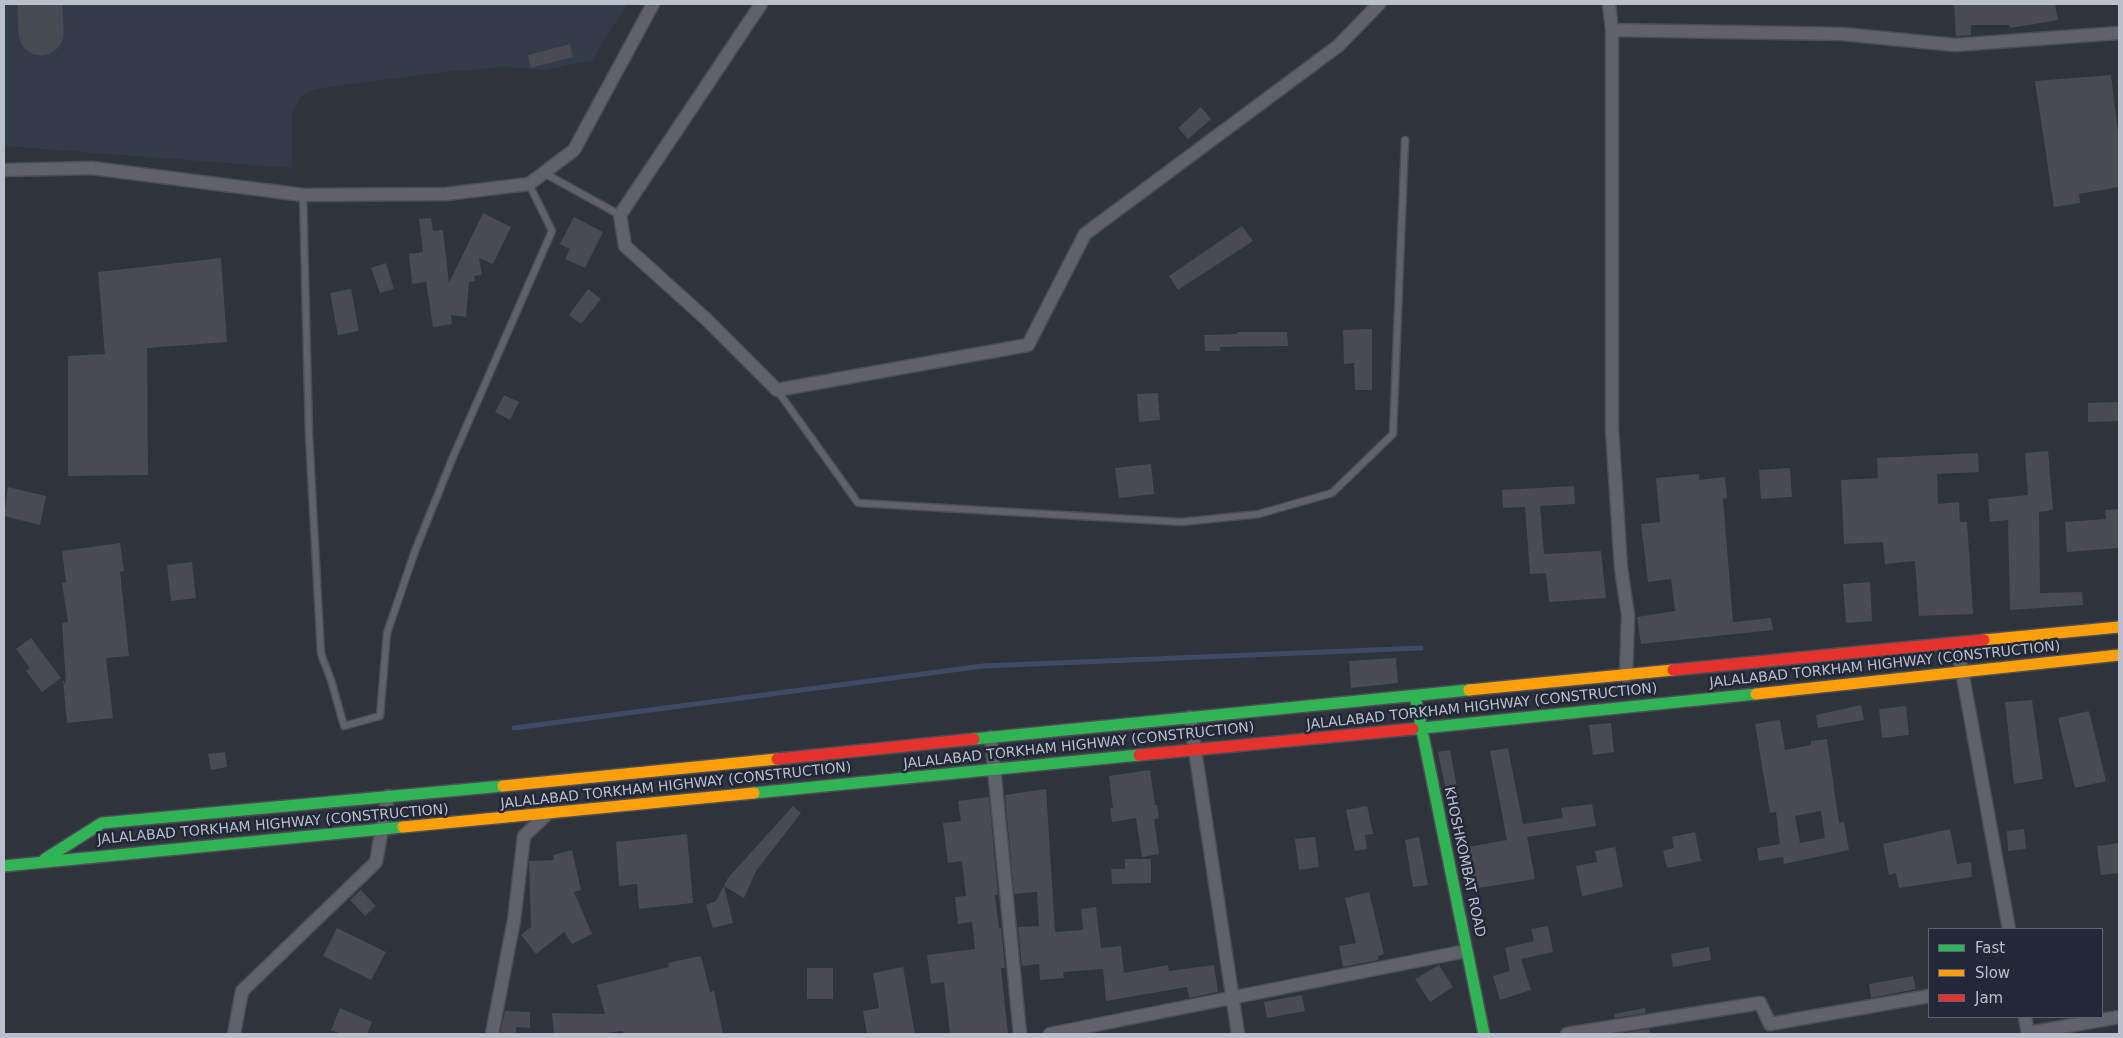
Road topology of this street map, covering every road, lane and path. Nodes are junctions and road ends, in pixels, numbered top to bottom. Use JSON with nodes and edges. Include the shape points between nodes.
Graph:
{"nodes":[{"id":1,"x":653,"y":4,"type":"edge"},
{"id":2,"x":760,"y":4,"type":"edge"},
{"id":3,"x":1380,"y":4,"type":"edge"},
{"id":4,"x":1609,"y":4,"type":"edge"},
{"id":5,"x":1612,"y":30,"type":"junction"},
{"id":6,"x":2119,"y":33,"type":"edge"},
{"id":7,"x":1406,"y":140,"type":"dead end"},
{"id":8,"x":4,"y":170,"type":"edge"},
{"id":9,"x":544,"y":173,"type":"junction"},
{"id":10,"x":529,"y":184,"type":"junction"},
{"id":11,"x":303,"y":195,"type":"junction"},
{"id":12,"x":620,"y":215,"type":"junction"},
{"id":13,"x":777,"y":390,"type":"junction"},
{"id":14,"x":2119,"y":627,"type":"edge"},
{"id":15,"x":2102,"y":629,"type":"junction"},
{"id":16,"x":1957,"y":644,"type":"junction"},
{"id":17,"x":2119,"y":655,"type":"edge"},
{"id":18,"x":2051,"y":661,"type":"junction"},
{"id":19,"x":1962,"y":673,"type":"junction"},
{"id":20,"x":1626,"y":676,"type":"junction"},
{"id":21,"x":1415,"y":696,"type":"junction"},
{"id":22,"x":1190,"y":716,"type":"junction"},
{"id":23,"x":1421,"y":728,"type":"junction"},
{"id":24,"x":991,"y":736,"type":"junction"},
{"id":25,"x":1195,"y":750,"type":"junction"},
{"id":26,"x":996,"y":769,"type":"junction"},
{"id":27,"x":624,"y":774,"type":"junction"},
{"id":28,"x":388,"y":796,"type":"junction"},
{"id":29,"x":687,"y":800,"type":"junction"},
{"id":30,"x":547,"y":814,"type":"junction"},
{"id":31,"x":383,"y":830,"type":"junction"},
{"id":32,"x":42,"y":862,"type":"junction"},
{"id":33,"x":4,"y":866,"type":"edge"},
{"id":34,"x":2009,"y":928,"type":"edge"},
{"id":35,"x":1466,"y":951,"type":"junction"},
{"id":36,"x":1928,"y":996,"type":"edge"},
{"id":37,"x":1233,"y":997,"type":"junction"},
{"id":38,"x":2119,"y":1016,"type":"edge"},
{"id":39,"x":2025,"y":1018,"type":"edge"},
{"id":40,"x":234,"y":1034,"type":"edge"},
{"id":41,"x":492,"y":1034,"type":"edge"},
{"id":42,"x":1020,"y":1034,"type":"edge"},
{"id":43,"x":1050,"y":1034,"type":"edge"},
{"id":44,"x":1238,"y":1034,"type":"edge"},
{"id":45,"x":1484,"y":1034,"type":"edge"},
{"id":46,"x":1567,"y":1034,"type":"edge"},
{"id":47,"x":2028,"y":1034,"type":"edge"}],
"edges":[{"from":1,"to":9,"type":"street","via":[[574,150]]},
{"from":2,"to":12,"type":"street"},
{"from":3,"to":13,"type":"street","via":[[1338,46],[1085,234],[1028,345]]},
{"from":4,"to":5,"type":"street"},
{"from":5,"to":6,"type":"street","via":[[1842,34],[1956,46]]},
{"from":5,"to":20,"type":"street","via":[[1612,429],[1628,615]]},
{"from":7,"to":13,"type":"lane","via":[[1392,434],[1332,493],[1259,514],[1182,522],[858,503]]},
{"from":8,"to":11,"type":"street","via":[[92,168]]},
{"from":9,"to":10,"type":"street"},
{"from":9,"to":12,"type":"lane"},
{"from":10,"to":11,"type":"street","via":[[446,194]]},
{"from":10,"to":11,"type":"lane","via":[[552,231],[415,551],[388,633],[380,716],[344,726],[332,680],[321,654]]},
{"from":12,"to":13,"type":"street","via":[[625,246],[706,319]]},
{"from":14,"to":15,"type":"main road"},
{"from":15,"to":16,"type":"main road"},
{"from":15,"to":18,"type":"main road"},
{"from":16,"to":19,"type":"street"},
{"from":16,"to":20,"type":"main road"},
{"from":17,"to":18,"type":"main road","name":"JALALABAD TORKHAM HIGHWAY (CONSTRUCTION)"},
{"from":18,"to":19,"type":"main road","name":"JALALABAD TORKHAM HIGHWAY (CONSTRUCTION)"},
{"from":19,"to":23,"type":"main road","name":"JALALABAD TORKHAM HIGHWAY (CONSTRUCTION)"},
{"from":19,"to":34,"type":"street"},
{"from":20,"to":21,"type":"main road"},
{"from":21,"to":22,"type":"main road"},
{"from":21,"to":23,"type":"main road","name":"KHOSHKOMBAT ROAD"},
{"from":22,"to":24,"type":"main road"},
{"from":22,"to":25,"type":"street"},
{"from":23,"to":25,"type":"main road","name":"JALALABAD TORKHAM HIGHWAY (CONSTRUCTION)"},
{"from":23,"to":35,"type":"main road","name":"KHOSHKOMBAT ROAD"},
{"from":24,"to":26,"type":"street"},
{"from":24,"to":27,"type":"main road"},
{"from":25,"to":26,"type":"main road","name":"JALALABAD TORKHAM HIGHWAY (CONSTRUCTION)"},
{"from":25,"to":37,"type":"street"},
{"from":26,"to":29,"type":"main road","name":"JALALABAD TORKHAM HIGHWAY (CONSTRUCTION)"},
{"from":26,"to":42,"type":"street"},
{"from":27,"to":28,"type":"main road"},
{"from":27,"to":29,"type":"main road"},
{"from":28,"to":31,"type":"street"},
{"from":28,"to":32,"type":"main road","via":[[102,823]]},
{"from":29,"to":30,"type":"main road","name":"JALALABAD TORKHAM HIGHWAY (CONSTRUCTION)"},
{"from":30,"to":31,"type":"main road","name":"JALALABAD TORKHAM HIGHWAY (CONSTRUCTION)"},
{"from":30,"to":41,"type":"street","via":[[524,836],[514,920]]},
{"from":31,"to":32,"type":"main road","name":"JALALABAD TORKHAM HIGHWAY (CONSTRUCTION)"},
{"from":31,"to":40,"type":"street","via":[[376,862],[242,991]]},
{"from":32,"to":33,"type":"main road","name":"JALALABAD TORKHAM HIGHWAY (CONSTRUCTION)"},
{"from":35,"to":37,"type":"street"},
{"from":35,"to":45,"type":"main road","name":"KHOSHKOMBAT ROAD"},
{"from":36,"to":46,"type":"street","via":[[1770,1024],[1760,1003]]},
{"from":37,"to":43,"type":"street"},
{"from":37,"to":44,"type":"street"},
{"from":38,"to":47,"type":"street"},
{"from":39,"to":47,"type":"street"}]}
